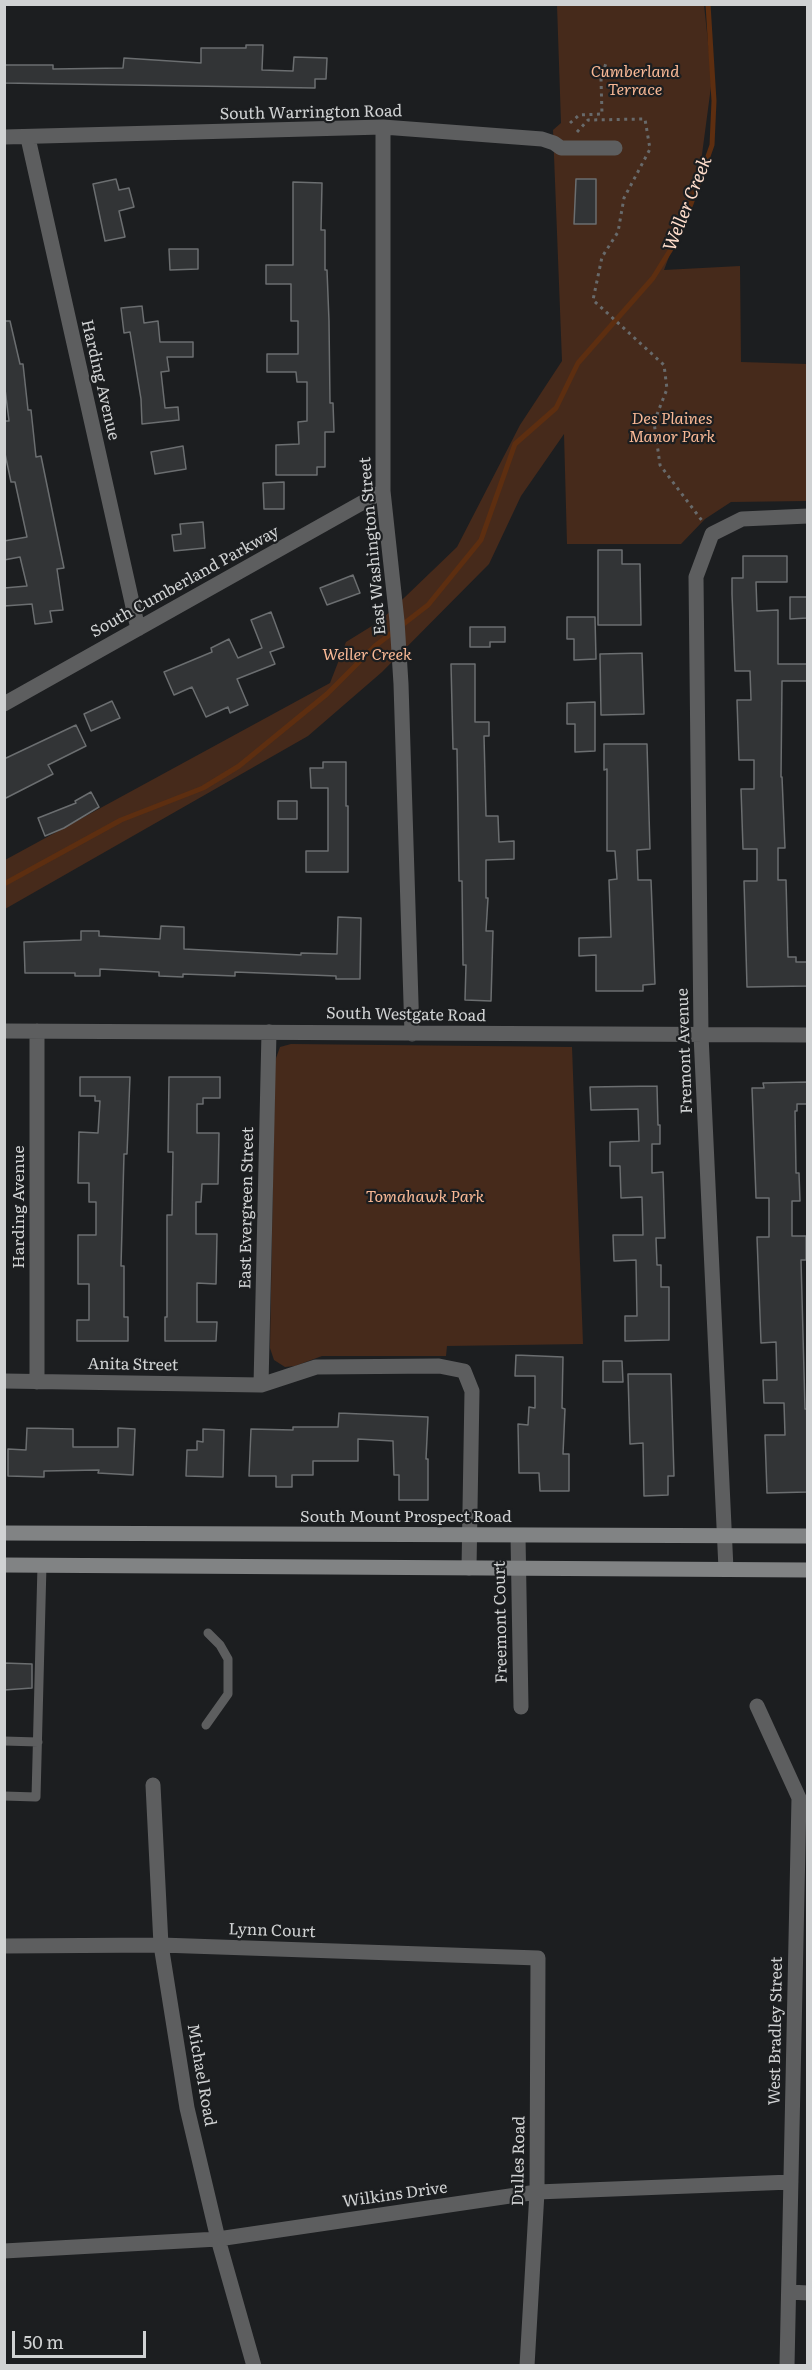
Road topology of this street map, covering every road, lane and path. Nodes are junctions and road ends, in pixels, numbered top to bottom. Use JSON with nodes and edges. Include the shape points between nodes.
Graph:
{"nodes":[{"id":1,"x":606,"y":63,"type":"dead end"},
{"id":2,"x":570,"y":123,"type":"dead end"},
{"id":3,"x":383,"y":127,"type":"junction"},
{"id":4,"x":4,"y":138,"type":"edge"},
{"id":5,"x":27,"y":138,"type":"junction"},
{"id":6,"x":561,"y":148,"type":"junction"},
{"id":7,"x":615,"y":148,"type":"dead end"},
{"id":8,"x":383,"y":491,"type":"junction"},
{"id":9,"x":807,"y":516,"type":"edge"},
{"id":10,"x":712,"y":534,"type":"junction"},
{"id":11,"x":138,"y":629,"type":"junction"},
{"id":12,"x":4,"y":704,"type":"edge"},
{"id":13,"x":4,"y":1031,"type":"edge"},
{"id":14,"x":37,"y":1031,"type":"junction"},
{"id":15,"x":269,"y":1032,"type":"junction"},
{"id":16,"x":412,"y":1034,"type":"junction"},
{"id":17,"x":701,"y":1035,"type":"junction"},
{"id":18,"x":807,"y":1035,"type":"edge"},
{"id":19,"x":4,"y":1382,"type":"edge"},
{"id":20,"x":37,"y":1382,"type":"junction"},
{"id":21,"x":261,"y":1385,"type":"junction"},
{"id":22,"x":4,"y":1533,"type":"edge"},
{"id":23,"x":470,"y":1536,"type":"junction"},
{"id":24,"x":518,"y":1536,"type":"junction"},
{"id":25,"x":725,"y":1536,"type":"junction"},
{"id":26,"x":807,"y":1536,"type":"edge"},
{"id":27,"x":4,"y":1565,"type":"edge"},
{"id":28,"x":42,"y":1565,"type":"junction"},
{"id":29,"x":469,"y":1568,"type":"junction"},
{"id":30,"x":518,"y":1568,"type":"junction"},
{"id":31,"x":726,"y":1569,"type":"junction"},
{"id":32,"x":807,"y":1570,"type":"edge"},
{"id":33,"x":208,"y":1633,"type":"dead end"},
{"id":34,"x":757,"y":1706,"type":"dead end"},
{"id":35,"x":521,"y":1707,"type":"dead end"},
{"id":36,"x":206,"y":1725,"type":"dead end"},
{"id":37,"x":4,"y":1741,"type":"edge"},
{"id":38,"x":38,"y":1742,"type":"junction"},
{"id":39,"x":153,"y":1785,"type":"dead end"},
{"id":40,"x":4,"y":1796,"type":"edge"},
{"id":41,"x":803,"y":1798,"type":"edge"},
{"id":42,"x":161,"y":1945,"type":"junction"},
{"id":43,"x":4,"y":1946,"type":"edge"},
{"id":44,"x":538,"y":1958,"type":"joint"},
{"id":45,"x":800,"y":2050,"type":"edge"},
{"id":46,"x":791,"y":2182,"type":"junction"},
{"id":47,"x":537,"y":2192,"type":"junction"},
{"id":48,"x":218,"y":2240,"type":"junction"},
{"id":49,"x":4,"y":2251,"type":"edge"},
{"id":50,"x":789,"y":2292,"type":"junction"},
{"id":51,"x":807,"y":2293,"type":"edge"},
{"id":52,"x":254,"y":2366,"type":"edge"},
{"id":53,"x":527,"y":2366,"type":"edge"},
{"id":54,"x":788,"y":2366,"type":"edge"}],
"edges":[{"from":1,"to":2,"type":"path","via":[[601,79],[602,114],[579,115]]},
{"from":3,"to":5,"type":"street","name":"South Warrington Road"},
{"from":3,"to":6,"type":"street","name":"South Warrington Road","via":[[542,139]]},
{"from":3,"to":8,"type":"street","name":"East Washington Street"},
{"from":4,"to":5,"type":"street","name":"South Warrington Road"},
{"from":5,"to":11,"type":"street","name":"Harding Avenue"},
{"from":6,"to":7,"type":"street","name":"South Warrington Road"},
{"from":6,"to":10,"type":"path","via":[[588,120],[645,119],[650,149],[624,198],[618,232],[602,257],[592,300],[664,365],[667,389],[654,422],[660,465]]},
{"from":8,"to":11,"type":"street","name":"South Cumberland Parkway"},
{"from":8,"to":16,"type":"street","name":"East Washington Street","via":[[401,684]]},
{"from":9,"to":10,"type":"street","via":[[742,519]]},
{"from":10,"to":17,"type":"street","name":"Fremont Avenue","via":[[696,577]]},
{"from":11,"to":12,"type":"street","name":"South Cumberland Parkway"},
{"from":13,"to":14,"type":"street","name":"South Westgate Road"},
{"from":14,"to":15,"type":"street","name":"South Westgate Road"},
{"from":14,"to":20,"type":"street","name":"Harding Avenue"},
{"from":15,"to":16,"type":"street","name":"South Westgate Road"},
{"from":15,"to":21,"type":"street","name":"East Evergreen Street"},
{"from":16,"to":17,"type":"street","name":"South Westgate Road"},
{"from":17,"to":18,"type":"street","name":"South Westgate Road"},
{"from":17,"to":25,"type":"street","name":"Fremont Avenue"},
{"from":19,"to":20,"type":"street","name":"Anita Street"},
{"from":20,"to":21,"type":"street","name":"Anita Street"},
{"from":21,"to":23,"type":"street","name":"Anita Street","via":[[316,1367],[440,1366],[464,1371],[472,1391]]},
{"from":22,"to":23,"type":"main road","name":"South Mount Prospect Road"},
{"from":23,"to":24,"type":"main road","name":"South Mount Prospect Road"},
{"from":23,"to":29,"type":"street"},
{"from":24,"to":25,"type":"main road","name":"South Mount Prospect Road"},
{"from":24,"to":30,"type":"street","name":"Freemont Court"},
{"from":25,"to":26,"type":"main road","name":"South Mount Prospect Road"},
{"from":25,"to":31,"type":"street","name":"Fremont Avenue"},
{"from":27,"to":28,"type":"main road"},
{"from":28,"to":29,"type":"main road"},
{"from":28,"to":38,"type":"lane"},
{"from":29,"to":30,"type":"main road"},
{"from":30,"to":31,"type":"main road"},
{"from":30,"to":35,"type":"street","name":"Freemont Court"},
{"from":31,"to":32,"type":"main road"},
{"from":33,"to":36,"type":"lane","via":[[228,1659],[228,1694]]},
{"from":34,"to":41,"type":"street","name":"West Bradley Street"},
{"from":37,"to":38,"type":"lane"},
{"from":38,"to":40,"type":"lane","via":[[36,1797]]},
{"from":39,"to":42,"type":"street","name":"Michael Road"},
{"from":41,"to":45,"type":"street","name":"West Bradley Street"},
{"from":42,"to":43,"type":"street","name":"Lynn Court"},
{"from":42,"to":44,"type":"street","name":"Lynn Court"},
{"from":42,"to":48,"type":"street","name":"Michael Road","via":[[187,2108]]},
{"from":44,"to":47,"type":"street","name":"Dulles Road"},
{"from":45,"to":46,"type":"street","name":"West Bradley Street"},
{"from":46,"to":47,"type":"street","name":"Wilkins Drive"},
{"from":46,"to":50,"type":"street","name":"West Bradley Street"},
{"from":47,"to":48,"type":"street","name":"Wilkins Drive"},
{"from":47,"to":53,"type":"street","name":"Dulles Road"},
{"from":48,"to":49,"type":"street","name":"Wilkins Drive"},
{"from":48,"to":52,"type":"street","name":"Michael Road"},
{"from":50,"to":51,"type":"street"},
{"from":50,"to":54,"type":"street","name":"West Bradley Street"}]}
